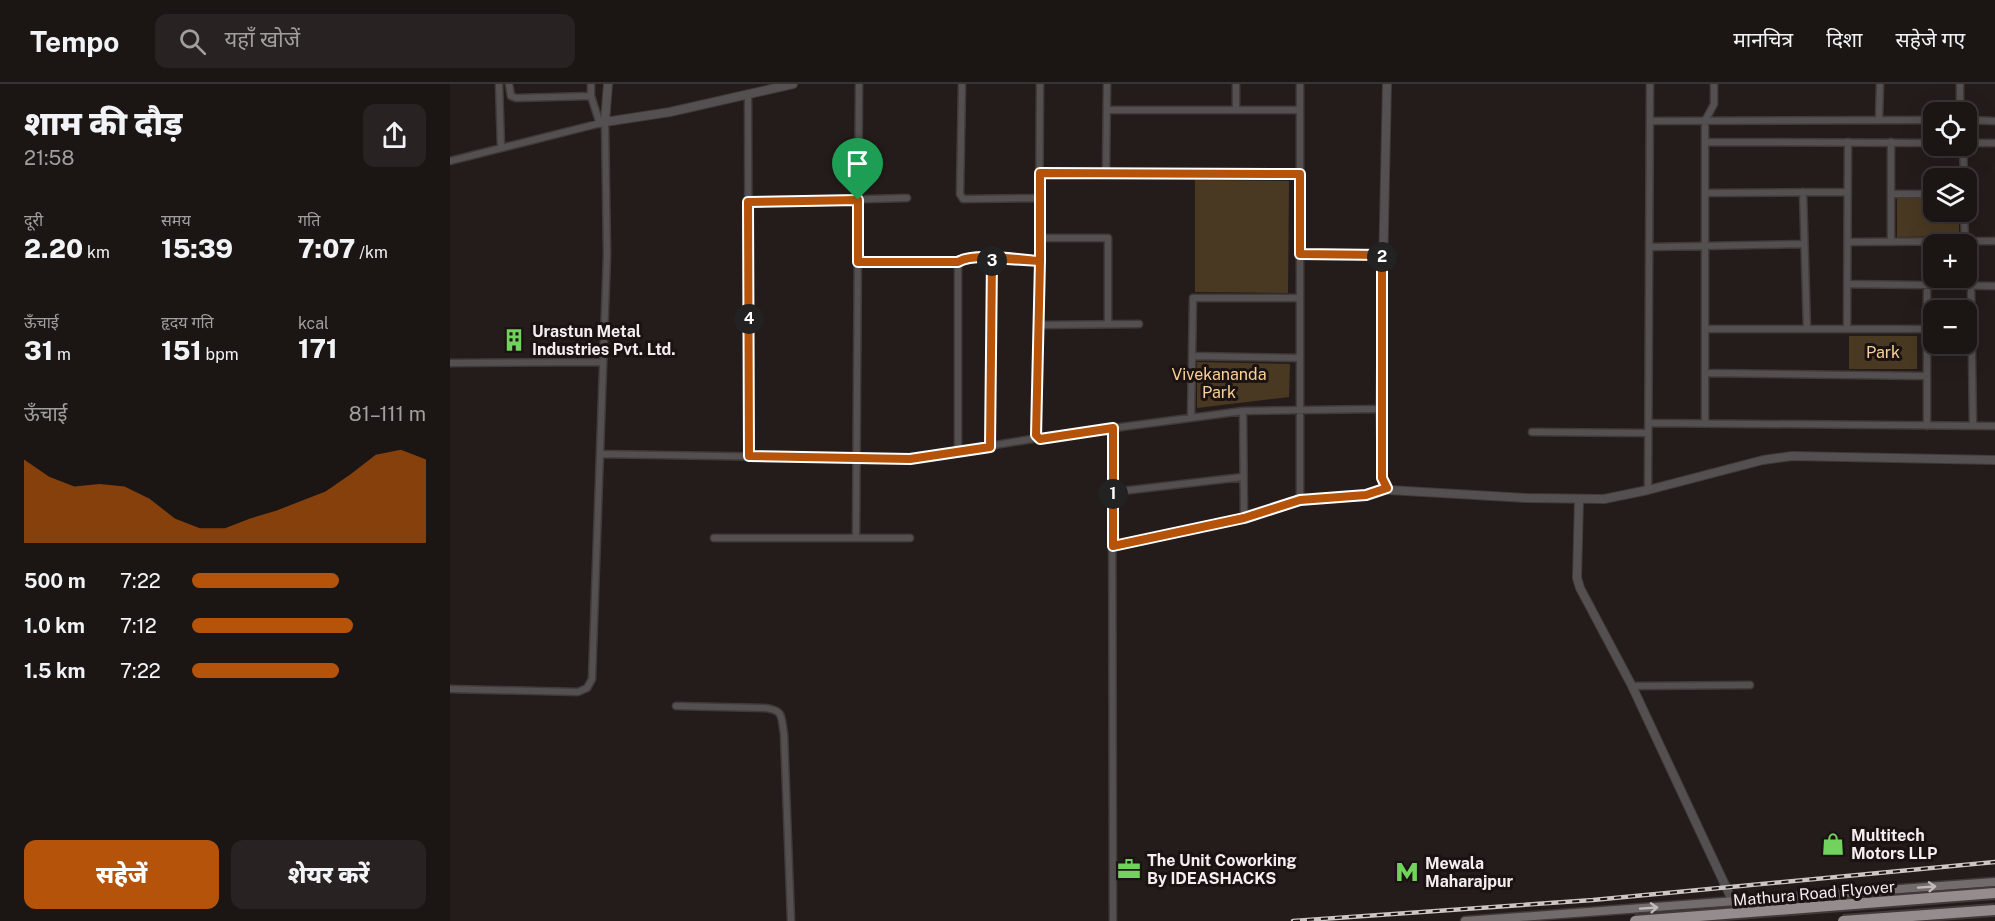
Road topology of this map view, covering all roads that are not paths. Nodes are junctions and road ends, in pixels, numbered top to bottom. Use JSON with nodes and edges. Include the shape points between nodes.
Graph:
{"nodes":[{"id":1,"x":499,"y":84,"type":"edge"},
{"id":2,"x":509,"y":84,"type":"edge"},
{"id":3,"x":591,"y":84,"type":"edge"},
{"id":4,"x":608,"y":84,"type":"edge"},
{"id":5,"x":793,"y":84,"type":"edge"},
{"id":6,"x":859,"y":84,"type":"edge"},
{"id":7,"x":962,"y":84,"type":"edge"},
{"id":8,"x":1040,"y":84,"type":"edge"},
{"id":9,"x":1107,"y":84,"type":"edge"},
{"id":10,"x":1236,"y":84,"type":"edge"},
{"id":11,"x":1300,"y":84,"type":"edge"},
{"id":12,"x":1387,"y":84,"type":"edge"},
{"id":13,"x":1650,"y":84,"type":"edge"},
{"id":14,"x":1714,"y":84,"type":"edge"},
{"id":15,"x":1880,"y":84,"type":"edge"},
{"id":16,"x":1960,"y":84,"type":"edge"},
{"id":17,"x":748,"y":94,"type":"junction"},
{"id":18,"x":591,"y":96,"type":"junction"},
{"id":19,"x":1960,"y":102,"type":"edge"},
{"id":20,"x":1107,"y":110,"type":"junction"},
{"id":21,"x":1236,"y":110,"type":"junction"},
{"id":22,"x":1300,"y":110,"type":"junction"},
{"id":23,"x":1880,"y":120,"type":"junction"},
{"id":24,"x":1923,"y":120,"type":"edge"},
{"id":25,"x":1977,"y":120,"type":"edge"},
{"id":26,"x":1650,"y":121,"type":"junction"},
{"id":27,"x":1705,"y":121,"type":"junction"},
{"id":28,"x":1995,"y":121,"type":"edge"},
{"id":29,"x":603,"y":123,"type":"junction"},
{"id":30,"x":1705,"y":142,"type":"junction"},
{"id":31,"x":1848,"y":142,"type":"junction"},
{"id":32,"x":1891,"y":142,"type":"junction"},
{"id":33,"x":1923,"y":142,"type":"edge"},
{"id":34,"x":1995,"y":143,"type":"edge"},
{"id":35,"x":1977,"y":144,"type":"edge"},
{"id":36,"x":501,"y":147,"type":"junction"},
{"id":37,"x":450,"y":161,"type":"edge"},
{"id":38,"x":1040,"y":173,"type":"junction"},
{"id":39,"x":1106,"y":173,"type":"junction"},
{"id":40,"x":1300,"y":174,"type":"junction"},
{"id":41,"x":1803,"y":192,"type":"junction"},
{"id":42,"x":1848,"y":192,"type":"junction"},
{"id":43,"x":1705,"y":193,"type":"junction"},
{"id":44,"x":1891,"y":194,"type":"junction"},
{"id":45,"x":1923,"y":194,"type":"edge"},
{"id":46,"x":907,"y":198,"type":"dead end"},
{"id":47,"x":1040,"y":198,"type":"junction"},
{"id":48,"x":858,"y":200,"type":"junction"},
{"id":49,"x":748,"y":202,"type":"junction"},
{"id":50,"x":1040,"y":238,"type":"junction"},
{"id":51,"x":1977,"y":241,"type":"edge"},
{"id":52,"x":1995,"y":241,"type":"edge"},
{"id":53,"x":1848,"y":242,"type":"junction"},
{"id":54,"x":1891,"y":242,"type":"junction"},
{"id":55,"x":1923,"y":242,"type":"edge"},
{"id":56,"x":1804,"y":244,"type":"junction"},
{"id":57,"x":1705,"y":246,"type":"junction"},
{"id":58,"x":1650,"y":247,"type":"junction"},
{"id":59,"x":1300,"y":254,"type":"junction"},
{"id":60,"x":1382,"y":255,"type":"junction"},
{"id":61,"x":992,"y":258,"type":"junction"},
{"id":62,"x":1040,"y":261,"type":"junction"},
{"id":63,"x":858,"y":262,"type":"junction"},
{"id":64,"x":958,"y":262,"type":"junction"},
{"id":65,"x":1847,"y":284,"type":"junction"},
{"id":66,"x":1923,"y":285,"type":"edge"},
{"id":67,"x":1977,"y":286,"type":"edge"},
{"id":68,"x":1995,"y":286,"type":"edge"},
{"id":69,"x":1971,"y":288,"type":"edge"},
{"id":70,"x":1300,"y":298,"type":"junction"},
{"id":71,"x":1108,"y":324,"type":"junction"},
{"id":72,"x":1139,"y":324,"type":"dead end"},
{"id":73,"x":1040,"y":325,"type":"junction"},
{"id":74,"x":1705,"y":329,"type":"junction"},
{"id":75,"x":1807,"y":329,"type":"junction"},
{"id":76,"x":1847,"y":329,"type":"junction"},
{"id":77,"x":1923,"y":329,"type":"edge"},
{"id":78,"x":1927,"y":354,"type":"edge"},
{"id":79,"x":1192,"y":356,"type":"junction"},
{"id":80,"x":1299,"y":358,"type":"junction"},
{"id":81,"x":603,"y":362,"type":"junction"},
{"id":82,"x":450,"y":363,"type":"edge"},
{"id":83,"x":1705,"y":373,"type":"junction"},
{"id":84,"x":1927,"y":376,"type":"junction"},
{"id":85,"x":1380,"y":409,"type":"junction"},
{"id":86,"x":1243,"y":411,"type":"junction"},
{"id":87,"x":1299,"y":411,"type":"junction"},
{"id":88,"x":1191,"y":418,"type":"junction"},
{"id":89,"x":1649,"y":423,"type":"junction"},
{"id":90,"x":1705,"y":424,"type":"junction"},
{"id":91,"x":1927,"y":426,"type":"junction"},
{"id":92,"x":1973,"y":426,"type":"junction"},
{"id":93,"x":1995,"y":426,"type":"edge"},
{"id":94,"x":1113,"y":428,"type":"junction"},
{"id":95,"x":1532,"y":432,"type":"dead end"},
{"id":96,"x":1648,"y":433,"type":"junction"},
{"id":97,"x":1038,"y":438,"type":"junction"},
{"id":98,"x":990,"y":447,"type":"junction"},
{"id":99,"x":958,"y":452,"type":"junction"},
{"id":100,"x":601,"y":454,"type":"junction"},
{"id":101,"x":749,"y":456,"type":"junction"},
{"id":102,"x":856,"y":458,"type":"junction"},
{"id":103,"x":1995,"y":460,"type":"edge"},
{"id":104,"x":1243,"y":477,"type":"junction"},
{"id":105,"x":1387,"y":488,"type":"junction"},
{"id":106,"x":1648,"y":490,"type":"junction"},
{"id":107,"x":1113,"y":492,"type":"junction"},
{"id":108,"x":1300,"y":500,"type":"junction"},
{"id":109,"x":1579,"y":500,"type":"junction"},
{"id":110,"x":1244,"y":518,"type":"junction"},
{"id":111,"x":714,"y":538,"type":"dead end"},
{"id":112,"x":856,"y":538,"type":"junction"},
{"id":113,"x":910,"y":538,"type":"dead end"},
{"id":114,"x":1113,"y":546,"type":"junction"},
{"id":115,"x":1750,"y":685,"type":"dead end"},
{"id":116,"x":1632,"y":686,"type":"junction"},
{"id":117,"x":450,"y":689,"type":"edge"},
{"id":118,"x":676,"y":706,"type":"dead end"},
{"id":119,"x":1995,"y":882,"type":"edge"},
{"id":120,"x":1855,"y":892,"type":"junction"},
{"id":121,"x":1995,"y":893,"type":"edge"},
{"id":122,"x":1733,"y":902,"type":"junction"},
{"id":123,"x":1995,"y":910,"type":"edge"},
{"id":124,"x":791,"y":921,"type":"edge"},
{"id":125,"x":1113,"y":921,"type":"edge"},
{"id":126,"x":1465,"y":921,"type":"edge"},
{"id":127,"x":1635,"y":921,"type":"edge"},
{"id":128,"x":1843,"y":921,"type":"edge"},
{"id":129,"x":1857,"y":921,"type":"edge"}],
"edges":[{"from":1,"to":36,"type":"street"},
{"from":2,"to":18,"type":"street","via":[[511,96],[516,98]]},
{"from":3,"to":18,"type":"street"},
{"from":4,"to":29,"type":"street"},
{"from":5,"to":17,"type":"street"},
{"from":6,"to":48,"type":"street"},
{"from":7,"to":47,"type":"street","via":[[963,199]]},
{"from":8,"to":38,"type":"street"},
{"from":9,"to":20,"type":"street"},
{"from":10,"to":21,"type":"street"},
{"from":11,"to":22,"type":"street"},
{"from":12,"to":60,"type":"street"},
{"from":13,"to":26,"type":"street"},
{"from":14,"to":27,"type":"street","via":[[1714,104]]},
{"from":15,"to":23,"type":"street"},
{"from":16,"to":19,"type":"street"},
{"from":17,"to":29,"type":"street"},
{"from":17,"to":49,"type":"street"},
{"from":18,"to":29,"type":"street"},
{"from":20,"to":21,"type":"street"},
{"from":20,"to":39,"type":"street"},
{"from":21,"to":22,"type":"street"},
{"from":22,"to":40,"type":"street"},
{"from":23,"to":24,"type":"street"},
{"from":23,"to":27,"type":"street"},
{"from":25,"to":28,"type":"street"},
{"from":26,"to":27,"type":"street"},
{"from":26,"to":58,"type":"street"},
{"from":27,"to":30,"type":"street"},
{"from":29,"to":36,"type":"street"},
{"from":29,"to":81,"type":"street","via":[[607,254]]},
{"from":30,"to":31,"type":"street"},
{"from":30,"to":43,"type":"street"},
{"from":31,"to":32,"type":"street"},
{"from":31,"to":42,"type":"street"},
{"from":32,"to":33,"type":"street"},
{"from":32,"to":44,"type":"street"},
{"from":34,"to":35,"type":"street"},
{"from":36,"to":37,"type":"street"},
{"from":38,"to":39,"type":"street"},
{"from":38,"to":47,"type":"street"},
{"from":39,"to":40,"type":"street"},
{"from":40,"to":59,"type":"street"},
{"from":41,"to":42,"type":"street"},
{"from":41,"to":43,"type":"street"},
{"from":41,"to":56,"type":"street"},
{"from":42,"to":53,"type":"street"},
{"from":43,"to":57,"type":"street"},
{"from":44,"to":45,"type":"street"},
{"from":44,"to":54,"type":"street"},
{"from":46,"to":48,"type":"street"},
{"from":47,"to":50,"type":"street"},
{"from":48,"to":49,"type":"street"},
{"from":48,"to":63,"type":"street"},
{"from":49,"to":101,"type":"street"},
{"from":50,"to":62,"type":"street"},
{"from":50,"to":71,"type":"street","via":[[1108,238]]},
{"from":51,"to":52,"type":"street"},
{"from":53,"to":54,"type":"street"},
{"from":53,"to":65,"type":"street"},
{"from":54,"to":55,"type":"street"},
{"from":56,"to":57,"type":"street"},
{"from":56,"to":75,"type":"street"},
{"from":57,"to":58,"type":"street"},
{"from":57,"to":74,"type":"street"},
{"from":58,"to":89,"type":"street"},
{"from":59,"to":60,"type":"street"},
{"from":59,"to":70,"type":"street"},
{"from":60,"to":85,"type":"street"},
{"from":61,"to":62,"type":"street"},
{"from":61,"to":64,"type":"street"},
{"from":61,"to":98,"type":"street"},
{"from":62,"to":73,"type":"street"},
{"from":63,"to":64,"type":"street"},
{"from":63,"to":102,"type":"street"},
{"from":64,"to":99,"type":"street"},
{"from":65,"to":66,"type":"street"},
{"from":65,"to":76,"type":"street"},
{"from":67,"to":68,"type":"street"},
{"from":69,"to":92,"type":"street"},
{"from":70,"to":79,"type":"street","via":[[1193,298]]},
{"from":70,"to":80,"type":"street"},
{"from":71,"to":72,"type":"street"},
{"from":71,"to":73,"type":"street"},
{"from":73,"to":97,"type":"street"},
{"from":74,"to":75,"type":"street"},
{"from":74,"to":83,"type":"street"},
{"from":75,"to":76,"type":"street"},
{"from":76,"to":77,"type":"street"},
{"from":78,"to":84,"type":"street"},
{"from":79,"to":80,"type":"street"},
{"from":79,"to":88,"type":"street"},
{"from":80,"to":87,"type":"street"},
{"from":81,"to":82,"type":"street"},
{"from":81,"to":100,"type":"street"},
{"from":83,"to":84,"type":"street"},
{"from":83,"to":90,"type":"street"},
{"from":84,"to":91,"type":"street"},
{"from":85,"to":87,"type":"street"},
{"from":85,"to":105,"type":"street","via":[[1382,478]]},
{"from":86,"to":87,"type":"street"},
{"from":86,"to":88,"type":"street"},
{"from":86,"to":104,"type":"street"},
{"from":87,"to":108,"type":"street"},
{"from":88,"to":94,"type":"street"},
{"from":89,"to":90,"type":"street"},
{"from":89,"to":96,"type":"street"},
{"from":90,"to":91,"type":"street"},
{"from":91,"to":92,"type":"street"},
{"from":92,"to":93,"type":"street"},
{"from":94,"to":97,"type":"street"},
{"from":94,"to":107,"type":"street"},
{"from":95,"to":96,"type":"street"},
{"from":96,"to":106,"type":"street"},
{"from":97,"to":98,"type":"street"},
{"from":98,"to":99,"type":"street"},
{"from":99,"to":102,"type":"street","via":[[910,459]]},
{"from":100,"to":101,"type":"street"},
{"from":100,"to":117,"type":"street","via":[[593,674],[589,686],[578,692]]},
{"from":101,"to":102,"type":"street"},
{"from":102,"to":112,"type":"street"},
{"from":103,"to":106,"type":"street","via":[[1792,456]]},
{"from":104,"to":107,"type":"street"},
{"from":104,"to":110,"type":"street"},
{"from":105,"to":108,"type":"street","via":[[1366,495]]},
{"from":105,"to":109,"type":"street","via":[[1395,492]]},
{"from":106,"to":109,"type":"street"},
{"from":107,"to":114,"type":"street"},
{"from":108,"to":110,"type":"street"},
{"from":109,"to":116,"type":"street","via":[[1577,578]]},
{"from":110,"to":114,"type":"street"},
{"from":111,"to":112,"type":"street"},
{"from":112,"to":113,"type":"street"},
{"from":114,"to":125,"type":"street"},
{"from":115,"to":116,"type":"street"},
{"from":116,"to":122,"type":"street"},
{"from":118,"to":124,"type":"street","via":[[765,708],[780,713]]},
{"from":120,"to":119,"type":"main road","one_way":true},
{"from":120,"to":122,"type":"main road"},
{"from":120,"to":129,"type":"main road"},
{"from":121,"to":127,"type":"highway","name":"Mathura Road Flyover","bridge":true},
{"from":126,"to":122,"type":"main road","one_way":true},
{"from":123,"to":128,"type":"highway","name":"Mathura Road Flyover","bridge":true}]}
